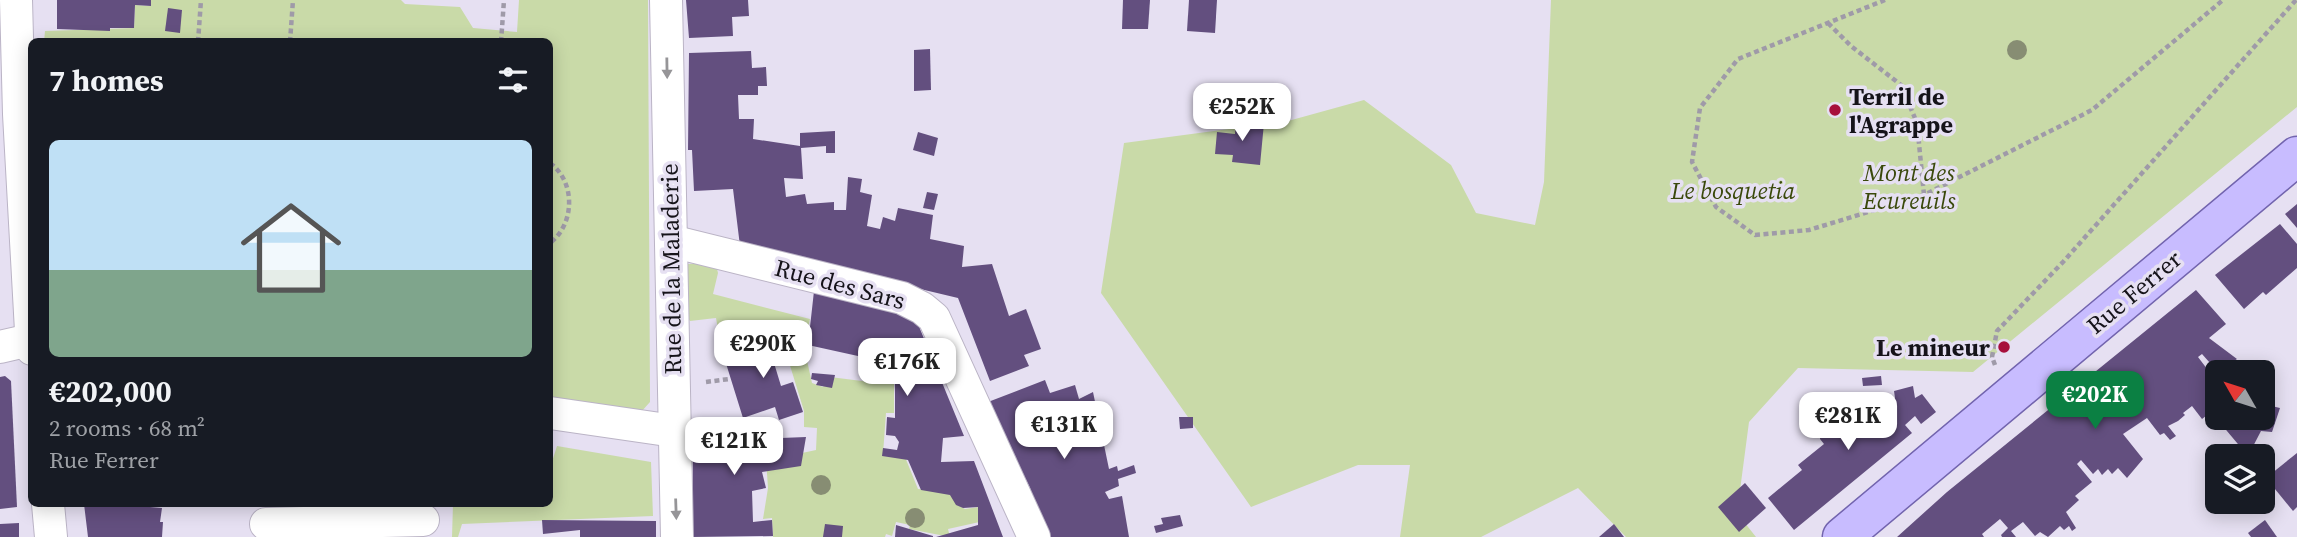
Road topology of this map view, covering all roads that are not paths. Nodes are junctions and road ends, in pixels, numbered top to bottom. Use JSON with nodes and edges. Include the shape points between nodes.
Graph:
{"nodes":[{"id":1,"x":16,"y":0,"type":"edge"},
{"id":2,"x":666,"y":0,"type":"edge"},
{"id":3,"x":25,"y":73,"type":"edge"},
{"id":4,"x":2297,"y":156,"type":"edge"},
{"id":5,"x":28,"y":209,"type":"edge"},
{"id":6,"x":671,"y":241,"type":"junction"},
{"id":7,"x":28,"y":345,"type":"edge"},
{"id":8,"x":0,"y":347,"type":"edge"},
{"id":9,"x":553,"y":413,"type":"edge"},
{"id":10,"x":674,"y":432,"type":"junction"},
{"id":11,"x":48,"y":507,"type":"edge"},
{"id":12,"x":343,"y":513,"type":"edge"},
{"id":13,"x":423,"y":520,"type":"dead end"},
{"id":14,"x":265,"y":524,"type":"dead end"},
{"id":15,"x":51,"y":537,"type":"edge"},
{"id":16,"x":677,"y":537,"type":"edge"},
{"id":17,"x":1034,"y":537,"type":"edge"},
{"id":18,"x":1842,"y":537,"type":"edge"}],
"edges":[{"from":1,"to":3,"type":"street"},
{"from":2,"to":6,"type":"street","name":"Rue de la Maladerie","one_way":true},
{"from":3,"to":5,"type":"street"},
{"from":4,"to":18,"type":"main road","name":"Rue Ferrer"},
{"from":6,"to":10,"type":"street","name":"Rue de la Maladerie","via":[[680,338]]},
{"from":6,"to":17,"type":"street","name":"Rue des Sars","via":[[728,261],[902,298],[922,308],[934,318]]},
{"from":7,"to":8,"type":"street"},
{"from":9,"to":10,"type":"street"},
{"from":10,"to":16,"type":"street","name":"Rue de la Maladerie","one_way":true},
{"from":11,"to":15,"type":"street"},
{"from":12,"to":13,"type":"street"},
{"from":12,"to":14,"type":"street"}]}
